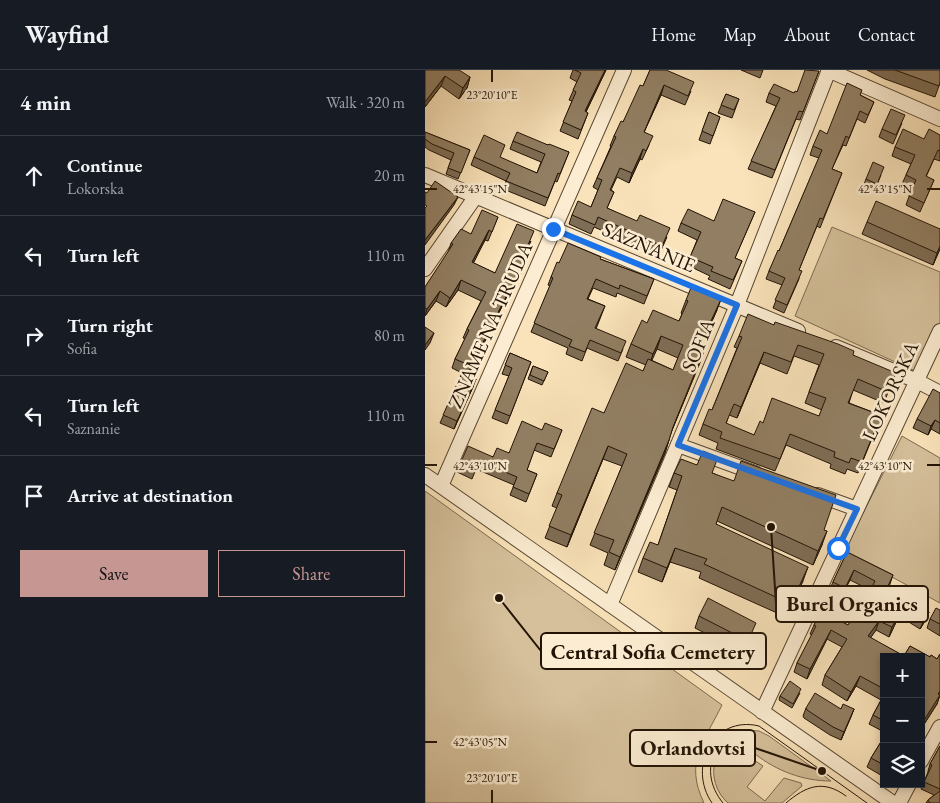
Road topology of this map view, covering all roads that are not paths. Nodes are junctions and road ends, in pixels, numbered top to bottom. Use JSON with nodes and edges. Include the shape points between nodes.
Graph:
{"nodes":[{"id":1,"x":624,"y":70,"type":"edge"},
{"id":2,"x":829,"y":70,"type":"edge"},
{"id":3,"x":940,"y":119,"type":"edge"},
{"id":4,"x":425,"y":175,"type":"edge"},
{"id":5,"x":476,"y":196,"type":"junction"},
{"id":6,"x":553,"y":229,"type":"junction"},
{"id":7,"x":425,"y":269,"type":"edge"},
{"id":8,"x":737,"y":305,"type":"junction"},
{"id":9,"x":940,"y":331,"type":"edge"},
{"id":10,"x":809,"y":336,"type":"edge"},
{"id":11,"x":827,"y":343,"type":"edge"},
{"id":12,"x":917,"y":381,"type":"junction"},
{"id":13,"x":940,"y":394,"type":"edge"},
{"id":14,"x":678,"y":445,"type":"junction"},
{"id":15,"x":425,"y":475,"type":"edge"},
{"id":16,"x":767,"y":477,"type":"edge"},
{"id":17,"x":441,"y":486,"type":"junction"},
{"id":18,"x":803,"y":490,"type":"edge"},
{"id":19,"x":857,"y":509,"type":"junction"},
{"id":20,"x":610,"y":605,"type":"junction"},
{"id":21,"x":762,"y":712,"type":"junction"},
{"id":22,"x":940,"y":727,"type":"edge"},
{"id":23,"x":925,"y":755,"type":"edge"},
{"id":24,"x":907,"y":788,"type":"edge"},
{"id":25,"x":893,"y":803,"type":"edge"},
{"id":26,"x":899,"y":803,"type":"edge"}],
"edges":[{"from":1,"to":6,"type":"street","name":"ZNAME NA TRUDA"},
{"from":2,"to":3,"type":"street"},
{"from":2,"to":8,"type":"street","name":"SOFIA"},
{"from":4,"to":5,"type":"street","name":"SAZNANIE"},
{"from":5,"to":6,"type":"street","name":"SAZNANIE"},
{"from":5,"to":7,"type":"street"},
{"from":6,"to":8,"type":"street","name":"SAZNANIE"},
{"from":6,"to":17,"type":"street","name":"ZNAME NA TRUDA"},
{"from":8,"to":10,"type":"street","name":"SAZNANIE"},
{"from":8,"to":14,"type":"street","name":"SOFIA"},
{"from":9,"to":12,"type":"street","name":"LOKORSKA"},
{"from":11,"to":12,"type":"street"},
{"from":12,"to":13,"type":"street"},
{"from":12,"to":19,"type":"street","name":"LOKORSKA"},
{"from":14,"to":16,"type":"street"},
{"from":14,"to":20,"type":"street","name":"SOFIA"},
{"from":15,"to":17,"type":"street"},
{"from":17,"to":20,"type":"street"},
{"from":18,"to":19,"type":"street"},
{"from":19,"to":21,"type":"street","name":"LOKORSKA"},
{"from":20,"to":21,"type":"street"},
{"from":21,"to":25,"type":"street"},
{"from":22,"to":23,"type":"street"},
{"from":24,"to":26,"type":"street"}]}
